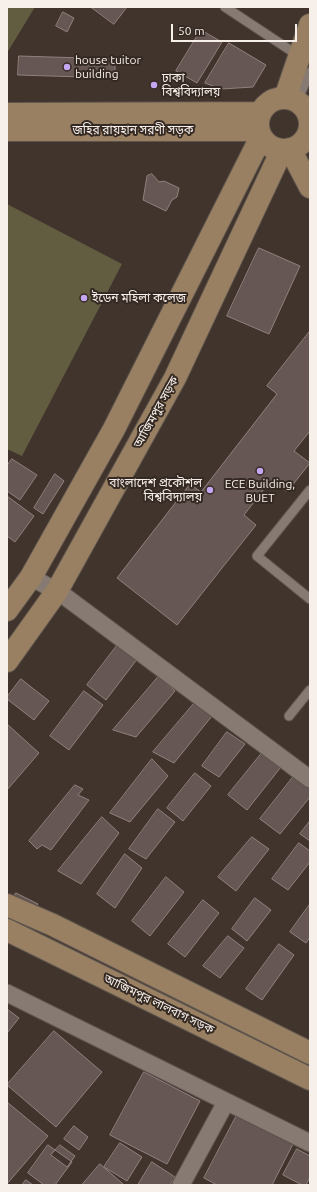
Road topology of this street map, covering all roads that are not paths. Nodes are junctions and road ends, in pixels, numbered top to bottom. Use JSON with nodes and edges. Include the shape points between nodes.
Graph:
{"nodes":[{"id":1,"x":225,"y":7,"type":"edge"},
{"id":2,"x":310,"y":25,"type":"edge"},
{"id":3,"x":304,"y":64,"type":"edge"},
{"id":4,"x":299,"y":103,"type":"edge"},
{"id":5,"x":7,"y":114,"type":"edge"},
{"id":6,"x":260,"y":127,"type":"junction"},
{"id":7,"x":7,"y":130,"type":"edge"},
{"id":8,"x":297,"y":144,"type":"edge"},
{"id":9,"x":310,"y":187,"type":"edge"},
{"id":10,"x":310,"y":490,"type":"edge"},
{"id":11,"x":31,"y":577,"type":"junction"},
{"id":12,"x":57,"y":591,"type":"junction"},
{"id":13,"x":310,"y":599,"type":"edge"},
{"id":14,"x":7,"y":610,"type":"edge"},
{"id":15,"x":7,"y":661,"type":"edge"},
{"id":16,"x":310,"y":690,"type":"edge"},
{"id":17,"x":289,"y":716,"type":"dead end"},
{"id":18,"x":310,"y":779,"type":"edge"},
{"id":19,"x":7,"y":904,"type":"edge"},
{"id":20,"x":7,"y":930,"type":"edge"},
{"id":21,"x":7,"y":993,"type":"edge"},
{"id":22,"x":310,"y":1053,"type":"edge"},
{"id":23,"x":310,"y":1079,"type":"edge"},
{"id":24,"x":226,"y":1102,"type":"junction"},
{"id":25,"x":310,"y":1143,"type":"edge"},
{"id":26,"x":181,"y":1185,"type":"edge"}],
"edges":[{"from":1,"to":3,"type":"lane"},
{"from":2,"to":3,"type":"main road"},
{"from":3,"to":4,"type":"main road"},
{"from":4,"to":6,"type":"main road","via":[[280,98],[272,101],[265,106]]},
{"from":4,"to":8,"type":"main road","via":[[308,114],[310,123],[309,132]]},
{"from":5,"to":6,"type":"main road"},
{"from":6,"to":7,"type":"main road","name":"জহির রায়হান সরণী সড়ক"},
{"from":6,"to":8,"type":"main road","via":[[267,144],[274,148]]},
{"from":6,"to":11,"type":"main road","via":[[114,430]]},
{"from":8,"to":9,"type":"main road"},
{"from":8,"to":12,"type":"main road","name":"আজিমপুর সড়ক","via":[[175,378]]},
{"from":10,"to":13,"type":"lane","via":[[257,556]]},
{"from":11,"to":12,"type":"street"},
{"from":11,"to":14,"type":"main road"},
{"from":12,"to":15,"type":"main road","name":"আজিমপুর সড়ক"},
{"from":12,"to":18,"type":"street"},
{"from":16,"to":17,"type":"lane"},
{"from":19,"to":22,"type":"main road"},
{"from":20,"to":23,"type":"main road","name":"আজিমপুর লালবাগ সড়ক"},
{"from":21,"to":24,"type":"street"},
{"from":24,"to":25,"type":"street"},
{"from":24,"to":26,"type":"street"}]}
